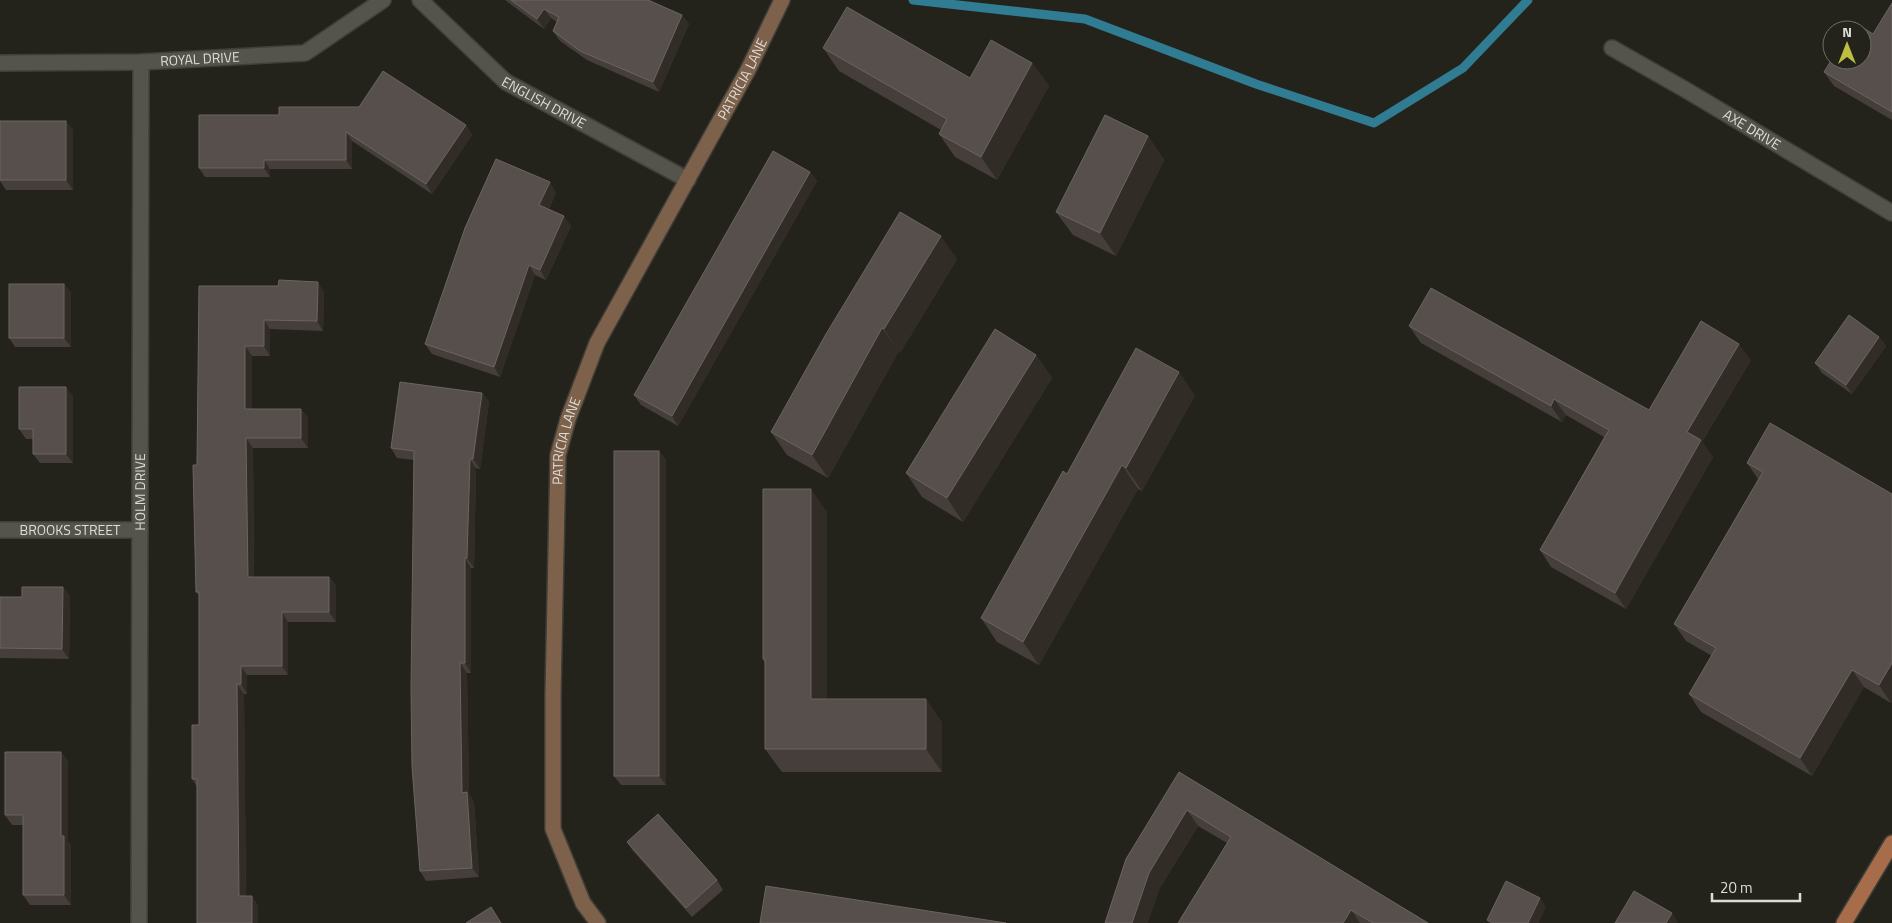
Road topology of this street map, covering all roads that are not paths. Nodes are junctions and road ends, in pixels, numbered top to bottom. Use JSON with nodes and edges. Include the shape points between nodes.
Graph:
{"nodes":[{"id":1,"x":383,"y":0,"type":"edge"},
{"id":2,"x":420,"y":0,"type":"edge"},
{"id":3,"x":782,"y":0,"type":"edge"},
{"id":4,"x":1612,"y":48,"type":"dead end"},
{"id":5,"x":0,"y":62,"type":"edge"},
{"id":6,"x":142,"y":62,"type":"junction"},
{"id":7,"x":688,"y":180,"type":"junction"},
{"id":8,"x":1892,"y":213,"type":"edge"},
{"id":9,"x":0,"y":530,"type":"edge"},
{"id":10,"x":140,"y":530,"type":"junction"},
{"id":11,"x":1892,"y":843,"type":"edge"},
{"id":12,"x":139,"y":923,"type":"edge"},
{"id":13,"x":598,"y":923,"type":"edge"},
{"id":14,"x":1844,"y":923,"type":"edge"}],
"edges":[{"from":1,"to":6,"type":"street","name":"ROYAL DRIVE","via":[[305,53]]},
{"from":2,"to":7,"type":"street","name":"ENGLISH DRIVE","via":[[506,82]]},
{"from":3,"to":7,"type":"street","name":"PATRICIA LANE"},
{"from":4,"to":8,"type":"street","name":"AXE DRIVE"},
{"from":5,"to":6,"type":"street","name":"ROYAL DRIVE"},
{"from":6,"to":10,"type":"street","name":"HOLM DRIVE"},
{"from":7,"to":13,"type":"street","name":"PATRICIA LANE","via":[[597,343],[558,455],[554,829],[583,903]]},
{"from":9,"to":10,"type":"street","name":"BROOKS STREET"},
{"from":10,"to":12,"type":"street","name":"HOLM DRIVE"},
{"from":11,"to":14,"type":"main road"}]}
